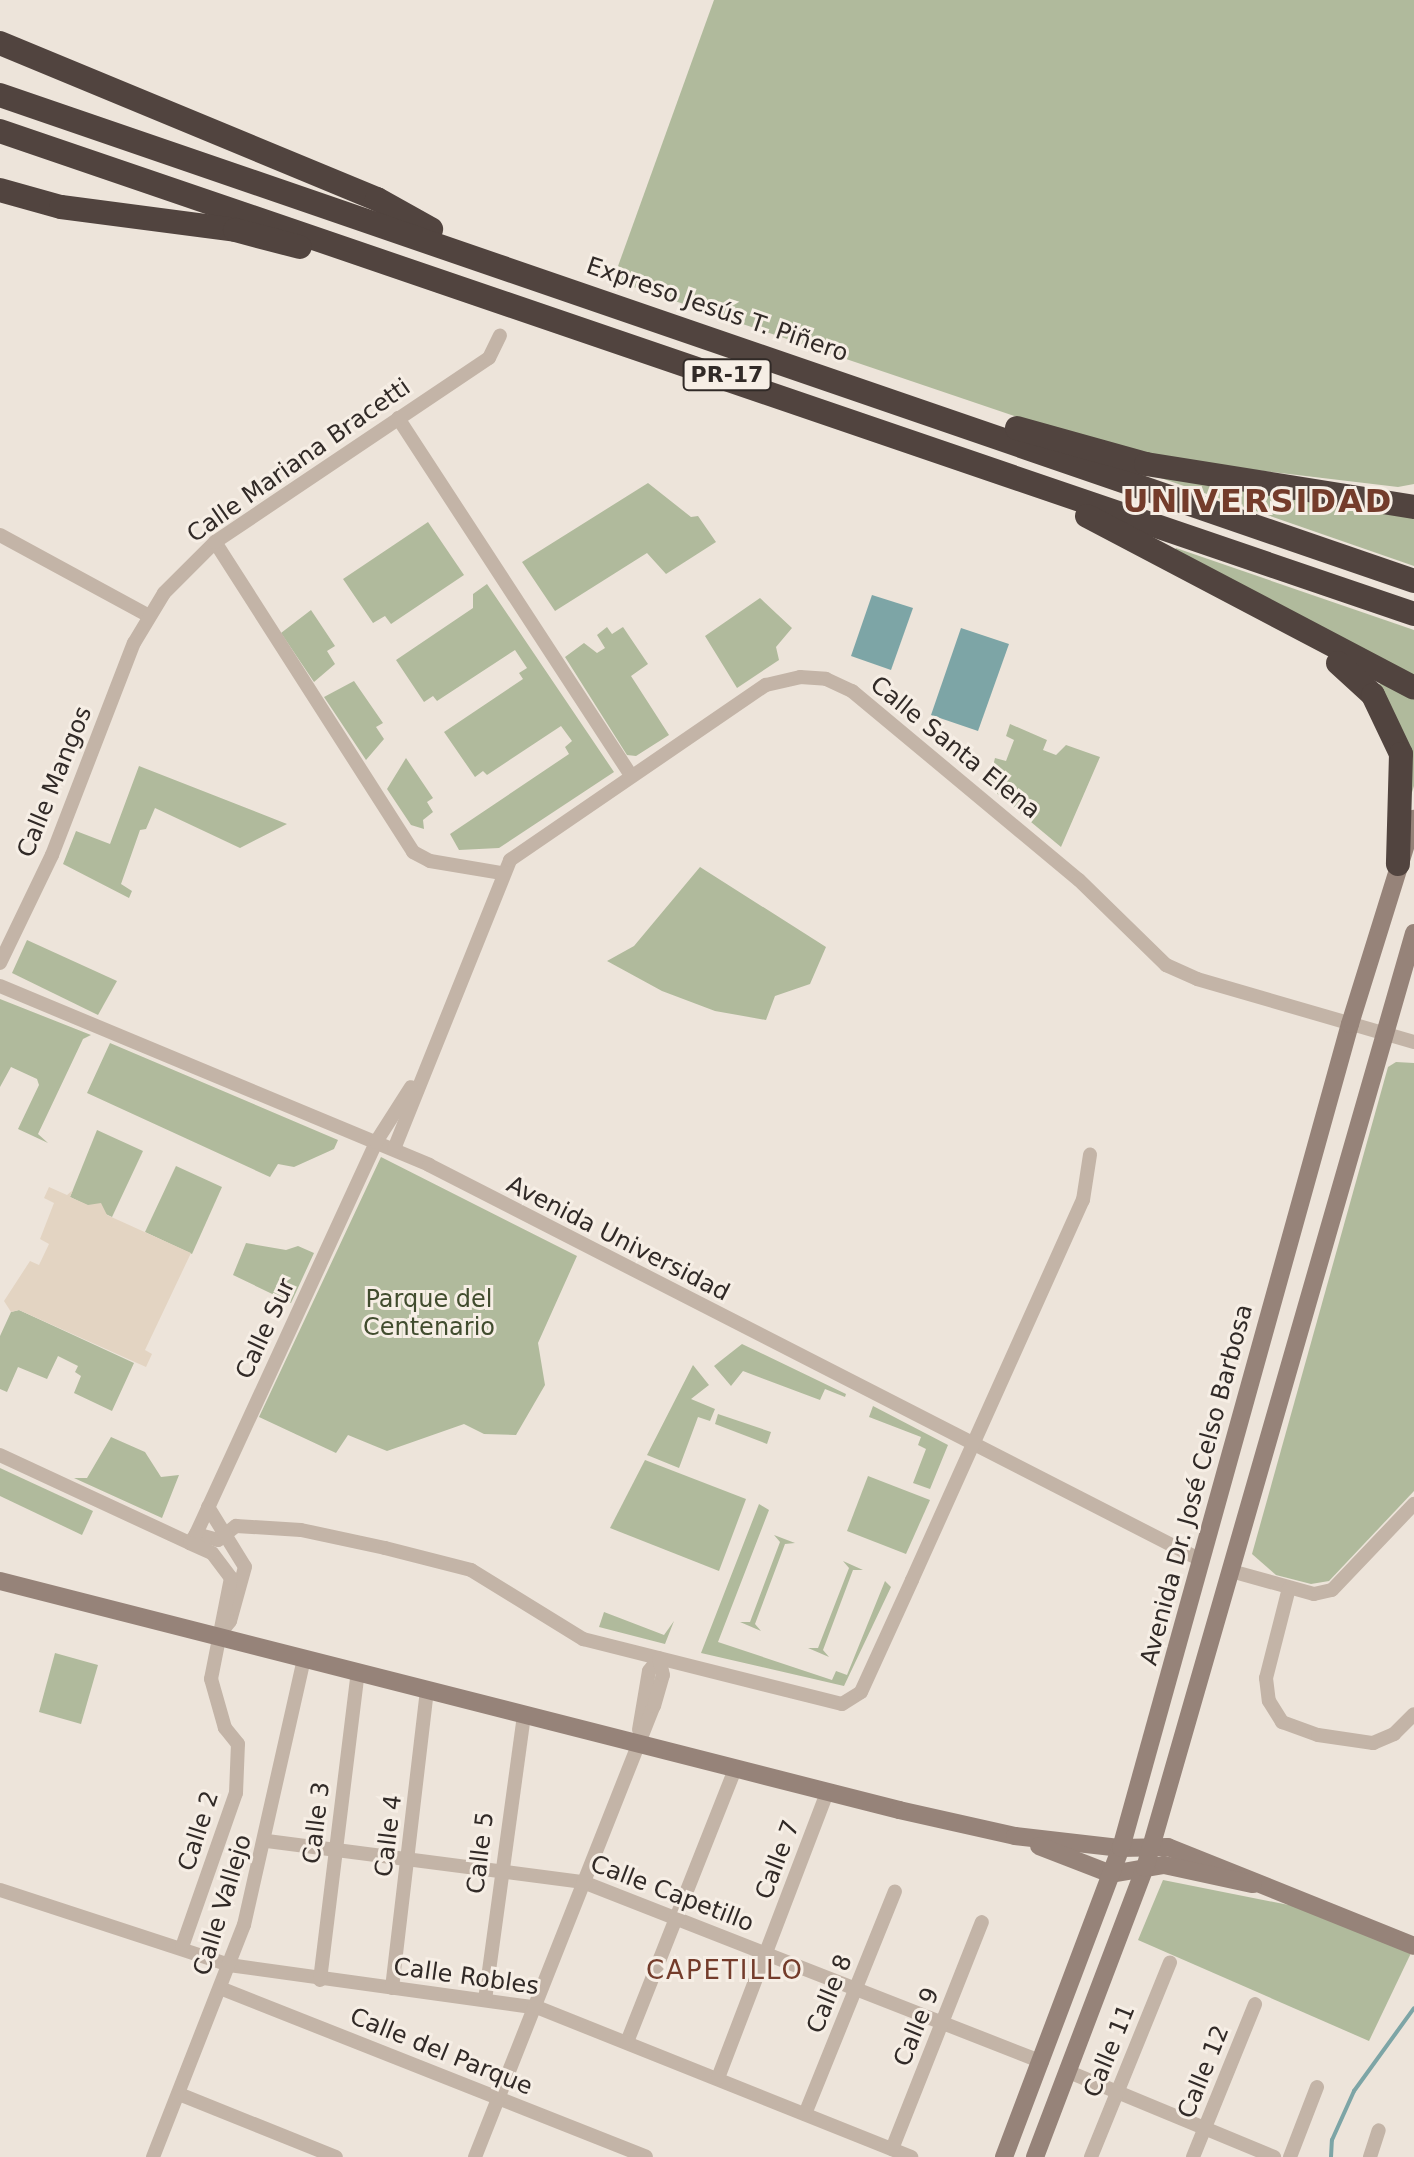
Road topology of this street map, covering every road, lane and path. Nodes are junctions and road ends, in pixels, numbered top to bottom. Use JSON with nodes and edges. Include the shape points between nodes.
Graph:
{"nodes":[{"id":1,"x":0,"y":43,"type":"edge"},
{"id":2,"x":0,"y":95,"type":"edge"},
{"id":3,"x":0,"y":131,"type":"edge"},
{"id":4,"x":0,"y":190,"type":"edge"},
{"id":5,"x":486,"y":259,"type":"junction"},
{"id":6,"x":475,"y":289,"type":"junction"},
{"id":7,"x":500,"y":335,"type":"dead end"},
{"id":8,"x":398,"y":418,"type":"junction"},
{"id":9,"x":943,"y":418,"type":"junction"},
{"id":10,"x":978,"y":461,"type":"junction"},
{"id":11,"x":1348,"y":494,"type":"junction"},
{"id":12,"x":1414,"y":495,"type":"edge"},
{"id":13,"x":1414,"y":507,"type":"edge"},
{"id":14,"x":0,"y":535,"type":"edge"},
{"id":15,"x":215,"y":542,"type":"junction"},
{"id":16,"x":1414,"y":581,"type":"edge"},
{"id":17,"x":1414,"y":614,"type":"edge"},
{"id":18,"x":149,"y":616,"type":"junction"},
{"id":19,"x":1299,"y":631,"type":"junction"},
{"id":20,"x":1414,"y":688,"type":"edge"},
{"id":21,"x":631,"y":776,"type":"junction"},
{"id":22,"x":1414,"y":819,"type":"edge"},
{"id":23,"x":1398,"y":864,"type":"junction"},
{"id":24,"x":502,"y":873,"type":"junction"},
{"id":25,"x":1414,"y":933,"type":"edge"},
{"id":26,"x":0,"y":963,"type":"edge"},
{"id":27,"x":0,"y":986,"type":"edge"},
{"id":28,"x":1350,"y":1024,"type":"junction"},
{"id":29,"x":1382,"y":1033,"type":"junction"},
{"id":30,"x":1414,"y":1042,"type":"edge"},
{"id":31,"x":426,"y":1063,"type":"junction"},
{"id":32,"x":376,"y":1142,"type":"junction"},
{"id":33,"x":394,"y":1149,"type":"junction"},
{"id":34,"x":1090,"y":1155,"type":"dead end"},
{"id":35,"x":1270,"y":1311,"type":"junction"},
{"id":36,"x":1302,"y":1320,"type":"junction"},
{"id":37,"x":971,"y":1446,"type":"junction"},
{"id":38,"x":0,"y":1455,"type":"edge"},
{"id":39,"x":1414,"y":1504,"type":"edge"},
{"id":40,"x":208,"y":1507,"type":"junction"},
{"id":41,"x":227,"y":1533,"type":"junction"},
{"id":42,"x":193,"y":1538,"type":"junction"},
{"id":43,"x":1201,"y":1560,"type":"junction"},
{"id":44,"x":1231,"y":1571,"type":"junction"},
{"id":45,"x":0,"y":1581,"type":"edge"},
{"id":46,"x":1289,"y":1588,"type":"junction"},
{"id":47,"x":218,"y":1637,"type":"junction"},
{"id":48,"x":304,"y":1658,"type":"junction"},
{"id":49,"x":659,"y":1658,"type":"junction"},
{"id":50,"x":358,"y":1671,"type":"junction"},
{"id":51,"x":427,"y":1689,"type":"junction"},
{"id":52,"x":524,"y":1714,"type":"junction"},
{"id":53,"x":1414,"y":1714,"type":"edge"},
{"id":54,"x":638,"y":1741,"type":"junction"},
{"id":55,"x":735,"y":1769,"type":"junction"},
{"id":56,"x":827,"y":1792,"type":"junction"},
{"id":57,"x":1015,"y":1836,"type":"junction"},
{"id":58,"x":267,"y":1841,"type":"junction"},
{"id":59,"x":1151,"y":1847,"type":"junction"},
{"id":60,"x":1121,"y":1848,"type":"junction"},
{"id":61,"x":335,"y":1850,"type":"junction"},
{"id":62,"x":409,"y":1857,"type":"junction"},
{"id":63,"x":1145,"y":1868,"type":"junction"},
{"id":64,"x":501,"y":1870,"type":"junction"},
{"id":65,"x":1111,"y":1874,"type":"junction"},
{"id":66,"x":583,"y":1882,"type":"junction"},
{"id":67,"x":1257,"y":1884,"type":"junction"},
{"id":68,"x":0,"y":1890,"type":"edge"},
{"id":69,"x":895,"y":1891,"type":"dead end"},
{"id":70,"x":678,"y":1918,"type":"junction"},
{"id":71,"x":982,"y":1922,"type":"dead end"},
{"id":72,"x":1414,"y":1946,"type":"edge"},
{"id":73,"x":182,"y":1947,"type":"junction"},
{"id":74,"x":766,"y":1954,"type":"junction"},
{"id":75,"x":1170,"y":1962,"type":"dead end"},
{"id":76,"x":229,"y":1965,"type":"junction"},
{"id":77,"x":320,"y":1980,"type":"junction"},
{"id":78,"x":220,"y":1988,"type":"junction"},
{"id":79,"x":392,"y":1988,"type":"junction"},
{"id":80,"x":856,"y":1989,"type":"junction"},
{"id":81,"x":485,"y":2000,"type":"junction"},
{"id":82,"x":1255,"y":2004,"type":"dead end"},
{"id":83,"x":539,"y":2008,"type":"junction"},
{"id":84,"x":942,"y":2022,"type":"junction"},
{"id":85,"x":627,"y":2042,"type":"junction"},
{"id":86,"x":1042,"y":2062,"type":"junction"},
{"id":87,"x":1069,"y":2072,"type":"junction"},
{"id":88,"x":718,"y":2078,"type":"junction"},
{"id":89,"x":1317,"y":2087,"type":"dead end"},
{"id":90,"x":1117,"y":2092,"type":"junction"},
{"id":91,"x":179,"y":2094,"type":"junction"},
{"id":92,"x":498,"y":2099,"type":"junction"},
{"id":93,"x":805,"y":2114,"type":"junction"},
{"id":94,"x":1205,"y":2127,"type":"junction"},
{"id":95,"x":1379,"y":2130,"type":"dead end"},
{"id":96,"x":892,"y":2149,"type":"junction"},
{"id":97,"x":153,"y":2157,"type":"edge"},
{"id":98,"x":336,"y":2157,"type":"edge"},
{"id":99,"x":475,"y":2157,"type":"edge"},
{"id":100,"x":646,"y":2157,"type":"edge"},
{"id":101,"x":911,"y":2157,"type":"edge"},
{"id":102,"x":1004,"y":2157,"type":"edge"},
{"id":103,"x":1035,"y":2157,"type":"edge"},
{"id":104,"x":1091,"y":2157,"type":"edge"},
{"id":105,"x":1193,"y":2157,"type":"edge"},
{"id":106,"x":1274,"y":2157,"type":"edge"},
{"id":107,"x":1290,"y":2157,"type":"edge"},
{"id":108,"x":1370,"y":2157,"type":"edge"}],
"edges":[{"from":1,"to":5,"type":"highway","via":[[377,199]]},
{"from":2,"to":5,"type":"highway","name":"Expreso Jesús T. Piñero","number":"PR-17"},
{"from":3,"to":6,"type":"highway","number":"PR-17"},
{"from":4,"to":6,"type":"highway","via":[[61,207],[235,230],[387,275]]},
{"from":5,"to":9,"type":"highway","name":"Expreso Jesús T. Piñero","number":"PR-17"},
{"from":6,"to":10,"type":"highway","number":"PR-17"},
{"from":7,"to":8,"type":"street","name":"Calle Mariana Bracetti","via":[[489,358]]},
{"from":8,"to":15,"type":"street","name":"Calle Mariana Bracetti"},
{"from":8,"to":21,"type":"street"},
{"from":9,"to":11,"type":"highway","via":[[1016,428],[1146,464]]},
{"from":9,"to":16,"type":"highway","name":"Expreso Jesús T. Piñero","number":"PR-17"},
{"from":10,"to":17,"type":"highway","number":"PR-17"},
{"from":10,"to":19,"type":"highway","via":[[1160,549]]},
{"from":11,"to":12,"type":"highway"},
{"from":11,"to":13,"type":"highway"},
{"from":14,"to":18,"type":"street"},
{"from":15,"to":18,"type":"street","name":"Calle Mariana Bracetti"},
{"from":15,"to":24,"type":"street","via":[[413,852],[430,861]]},
{"from":18,"to":26,"type":"street","name":"Calle Mangos","via":[[52,855]]},
{"from":19,"to":20,"type":"highway"},
{"from":19,"to":23,"type":"highway","via":[[1373,695],[1396,737],[1403,790]]},
{"from":21,"to":24,"type":"street","name":"Calle Santa Elena","via":[[519,852]]},
{"from":21,"to":28,"type":"street","name":"Calle Santa Elena","via":[[766,685],[800,677],[826,679],[852,691],[985,799],[1166,965]]},
{"from":22,"to":23,"type":"main road","name":"Avenida Dr. José Celso Barbosa"},
{"from":23,"to":28,"type":"main road","name":"Avenida Dr. José Celso Barbosa"},
{"from":24,"to":31,"type":"street","name":"Calle Santa Elena"},
{"from":25,"to":29,"type":"main road"},
{"from":27,"to":32,"type":"street","name":"Avenida Universidad"},
{"from":28,"to":29,"type":"street","name":"Calle Santa Elena"},
{"from":28,"to":35,"type":"main road","name":"Avenida Dr. José Celso Barbosa"},
{"from":29,"to":30,"type":"street","name":"Calle Santa Elena"},
{"from":29,"to":36,"type":"main road"},
{"from":31,"to":32,"type":"street","name":"Calle Santa Elena"},
{"from":31,"to":33,"type":"street","name":"Calle Santa Elena"},
{"from":32,"to":33,"type":"street","name":"Avenida Universidad"},
{"from":32,"to":40,"type":"street","name":"Calle Sur"},
{"from":33,"to":37,"type":"street","name":"Avenida Universidad"},
{"from":34,"to":37,"type":"street","via":[[1083,1200]]},
{"from":35,"to":36,"type":"main road"},
{"from":35,"to":43,"type":"main road","name":"Avenida Dr. José Celso Barbosa"},
{"from":36,"to":44,"type":"main road"},
{"from":37,"to":43,"type":"street","name":"Avenida Universidad"},
{"from":37,"to":49,"type":"street","via":[[861,1692],[842,1704]]},
{"from":38,"to":42,"type":"street"},
{"from":39,"to":46,"type":"street","via":[[1332,1590],[1314,1594]]},
{"from":40,"to":41,"type":"street"},
{"from":40,"to":42,"type":"street","name":"Calle Sur"},
{"from":41,"to":42,"type":"street","via":[[218,1540]]},
{"from":41,"to":47,"type":"street","via":[[245,1567],[230,1621]]},
{"from":41,"to":49,"type":"street","via":[[236,1526],[301,1530],[471,1570],[571,1634]]},
{"from":42,"to":47,"type":"street","via":[[231,1578]]},
{"from":43,"to":60,"type":"main road","name":"Avenida Dr. José Celso Barbosa"},
{"from":44,"to":46,"type":"street"},
{"from":44,"to":59,"type":"main road"},
{"from":45,"to":47,"type":"main road"},
{"from":46,"to":53,"type":"street","via":[[1266,1678],[1269,1701],[1282,1722],[1318,1735],[1373,1743],[1394,1734]]},
{"from":47,"to":48,"type":"main road"},
{"from":47,"to":73,"type":"street","name":"Calle 2","via":[[211,1679],[225,1728],[238,1744],[236,1793]]},
{"from":48,"to":50,"type":"main road"},
{"from":48,"to":58,"type":"street","name":"Calle Vallejo"},
{"from":49,"to":54,"type":"street","via":[[649,1671]]},
{"from":50,"to":51,"type":"main road"},
{"from":50,"to":61,"type":"street","name":"Calle 3"},
{"from":51,"to":52,"type":"main road"},
{"from":51,"to":62,"type":"street","name":"Calle 4"},
{"from":52,"to":54,"type":"main road"},
{"from":52,"to":64,"type":"street","name":"Calle 5"},
{"from":54,"to":55,"type":"main road"},
{"from":54,"to":66,"type":"street"},
{"from":55,"to":56,"type":"main road"},
{"from":55,"to":70,"type":"street"},
{"from":56,"to":57,"type":"main road"},
{"from":56,"to":74,"type":"street","name":"Calle 7"},
{"from":57,"to":60,"type":"main road"},
{"from":57,"to":65,"type":"main road"},
{"from":58,"to":61,"type":"street","name":"Calle Capetillo"},
{"from":58,"to":76,"type":"street","name":"Calle Vallejo"},
{"from":59,"to":60,"type":"main road"},
{"from":59,"to":63,"type":"main road"},
{"from":59,"to":67,"type":"main road","via":[[1168,1847],[1218,1864]]},
{"from":60,"to":65,"type":"main road","name":"Avenida Dr. José Celso Barbosa"},
{"from":61,"to":62,"type":"street","name":"Calle Capetillo"},
{"from":61,"to":77,"type":"street","name":"Calle 3"},
{"from":62,"to":64,"type":"street","name":"Calle Capetillo"},
{"from":62,"to":79,"type":"street","name":"Calle 4"},
{"from":63,"to":65,"type":"main road"},
{"from":63,"to":67,"type":"main road","via":[[1164,1865],[1231,1883]]},
{"from":63,"to":87,"type":"main road"},
{"from":64,"to":66,"type":"street","name":"Calle Capetillo"},
{"from":64,"to":81,"type":"street","name":"Calle 5"},
{"from":65,"to":86,"type":"main road","name":"Avenida Dr. José Celso Barbosa"},
{"from":66,"to":70,"type":"street","name":"Calle Capetillo"},
{"from":66,"to":83,"type":"street"},
{"from":67,"to":72,"type":"main road"},
{"from":68,"to":73,"type":"street","name":"Calle Robles"},
{"from":69,"to":80,"type":"street","name":"Calle 8"},
{"from":70,"to":74,"type":"street","name":"Calle Capetillo"},
{"from":70,"to":85,"type":"street"},
{"from":71,"to":84,"type":"street","name":"Calle 9"},
{"from":73,"to":76,"type":"street","name":"Calle Robles"},
{"from":74,"to":80,"type":"street","name":"Calle Capetillo"},
{"from":74,"to":88,"type":"street","name":"Calle 7"},
{"from":75,"to":90,"type":"street","name":"Calle 11"},
{"from":76,"to":77,"type":"street","name":"Calle Robles"},
{"from":76,"to":78,"type":"street","name":"Calle Vallejo"},
{"from":77,"to":79,"type":"street","name":"Calle Robles"},
{"from":78,"to":91,"type":"street","name":"Calle Vallejo"},
{"from":78,"to":92,"type":"street","name":"Calle del Parque"},
{"from":79,"to":81,"type":"street","name":"Calle Robles"},
{"from":80,"to":84,"type":"street","name":"Calle Capetillo"},
{"from":80,"to":93,"type":"street","name":"Calle 8"},
{"from":81,"to":83,"type":"street","name":"Calle Robles"},
{"from":82,"to":94,"type":"street","name":"Calle 12"},
{"from":83,"to":85,"type":"street","name":"Calle Robles"},
{"from":83,"to":92,"type":"street"},
{"from":84,"to":86,"type":"street","name":"Calle Capetillo"},
{"from":84,"to":96,"type":"street","name":"Calle 9"},
{"from":85,"to":88,"type":"street","name":"Calle Robles"},
{"from":86,"to":102,"type":"main road","name":"Avenida Dr. José Celso Barbosa"},
{"from":87,"to":90,"type":"street"},
{"from":87,"to":103,"type":"main road"},
{"from":88,"to":93,"type":"street","name":"Calle Robles"},
{"from":89,"to":107,"type":"street"},
{"from":90,"to":94,"type":"street"},
{"from":90,"to":104,"type":"street","name":"Calle 11"},
{"from":91,"to":97,"type":"street","name":"Calle Vallejo"},
{"from":91,"to":98,"type":"street"},
{"from":92,"to":99,"type":"street"},
{"from":92,"to":100,"type":"street","name":"Calle del Parque"},
{"from":93,"to":96,"type":"street","name":"Calle Robles"},
{"from":94,"to":105,"type":"street","name":"Calle 12"},
{"from":94,"to":106,"type":"street"},
{"from":95,"to":108,"type":"street"},
{"from":96,"to":101,"type":"street","name":"Calle Robles"}]}
